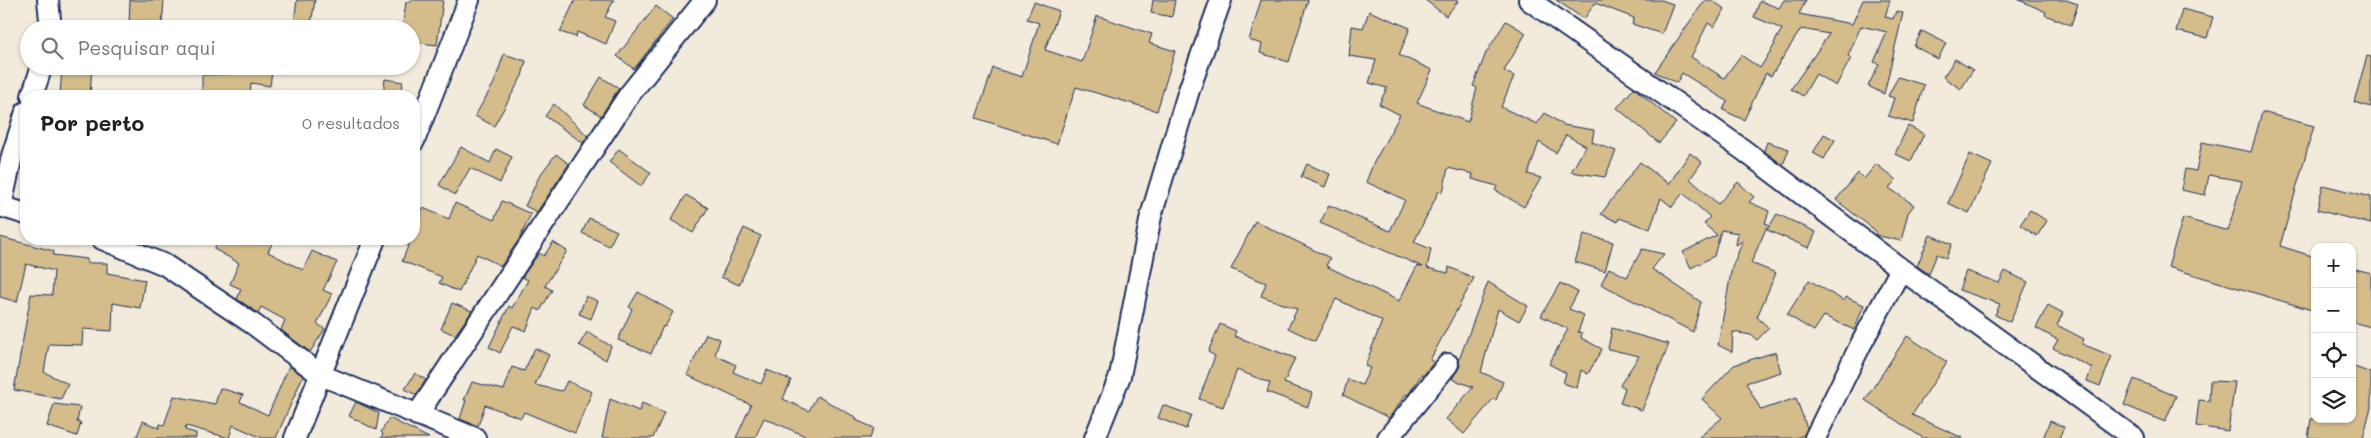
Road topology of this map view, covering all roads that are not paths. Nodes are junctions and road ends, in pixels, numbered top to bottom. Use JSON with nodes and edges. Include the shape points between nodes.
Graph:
{"nodes":[{"id":1,"x":48,"y":0,"type":"edge"},
{"id":2,"x":469,"y":0,"type":"edge"},
{"id":3,"x":705,"y":0,"type":"edge"},
{"id":4,"x":1221,"y":0,"type":"edge"},
{"id":5,"x":1529,"y":0,"type":"edge"},
{"id":6,"x":50,"y":20,"type":"edge"},
{"id":7,"x":39,"y":75,"type":"edge"},
{"id":8,"x":34,"y":90,"type":"edge"},
{"id":9,"x":420,"y":126,"type":"edge"},
{"id":10,"x":20,"y":131,"type":"edge"},
{"id":11,"x":0,"y":206,"type":"edge"},
{"id":12,"x":20,"y":212,"type":"edge"},
{"id":13,"x":117,"y":245,"type":"edge"},
{"id":14,"x":373,"y":245,"type":"edge"},
{"id":15,"x":1901,"y":269,"type":"junction"},
{"id":16,"x":1448,"y":364,"type":"dead end"},
{"id":17,"x":322,"y":375,"type":"junction"},
{"id":18,"x":417,"y":416,"type":"junction"},
{"id":19,"x":295,"y":438,"type":"edge"},
{"id":20,"x":475,"y":438,"type":"edge"},
{"id":21,"x":1095,"y":438,"type":"edge"},
{"id":22,"x":1388,"y":438,"type":"edge"},
{"id":23,"x":1815,"y":438,"type":"edge"},
{"id":24,"x":2134,"y":438,"type":"edge"}],
"edges":[{"from":1,"to":6,"type":"street"},
{"from":2,"to":9,"type":"street"},
{"from":3,"to":18,"type":"street","via":[[629,95]]},
{"from":4,"to":21,"type":"street","via":[[1189,90],[1152,216],[1120,376]]},
{"from":5,"to":15,"type":"street","via":[[1742,149]]},
{"from":7,"to":8,"type":"street"},
{"from":10,"to":11,"type":"street"},
{"from":11,"to":12,"type":"street"},
{"from":13,"to":17,"type":"street","via":[[165,265]]},
{"from":14,"to":17,"type":"street"},
{"from":15,"to":23,"type":"street"},
{"from":15,"to":24,"type":"street"},
{"from":16,"to":22,"type":"street"},
{"from":17,"to":18,"type":"street"},
{"from":17,"to":19,"type":"street"},
{"from":18,"to":20,"type":"street"}]}
